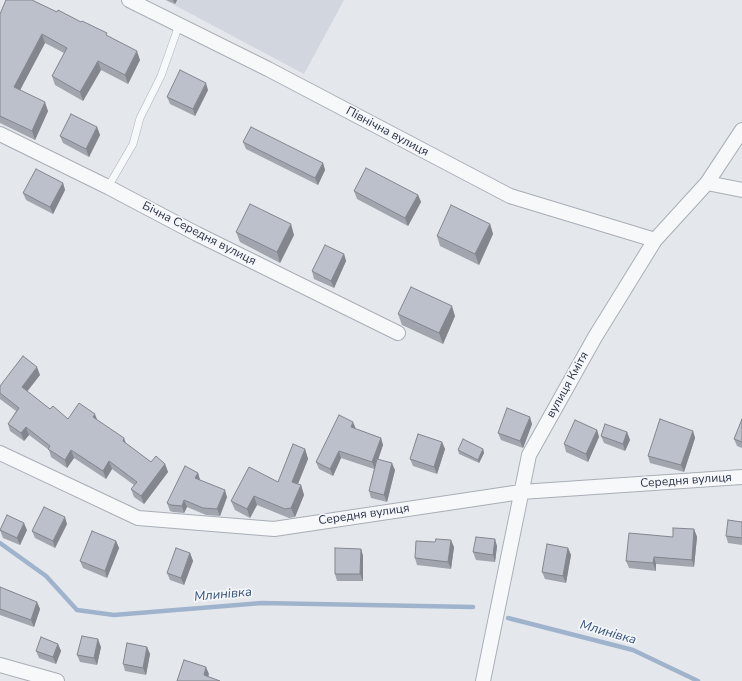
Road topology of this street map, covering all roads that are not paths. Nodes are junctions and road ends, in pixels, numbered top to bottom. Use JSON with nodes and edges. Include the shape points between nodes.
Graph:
{"nodes":[{"id":1,"x":129,"y":0,"type":"edge"},
{"id":2,"x":179,"y":26,"type":"junction"},
{"id":3,"x":742,"y":130,"type":"edge"},
{"id":4,"x":0,"y":134,"type":"edge"},
{"id":5,"x":707,"y":184,"type":"junction"},
{"id":6,"x":108,"y":187,"type":"junction"},
{"id":7,"x":742,"y":190,"type":"edge"},
{"id":8,"x":655,"y":240,"type":"junction"},
{"id":9,"x":398,"y":333,"type":"dead end"},
{"id":10,"x":0,"y":453,"type":"edge"},
{"id":11,"x":742,"y":477,"type":"edge"},
{"id":12,"x":521,"y":492,"type":"junction"},
{"id":13,"x":0,"y":665,"type":"edge"},
{"id":14,"x":57,"y":681,"type":"edge"},
{"id":15,"x":483,"y":681,"type":"edge"}],
"edges":[{"from":1,"to":2,"type":"street","name":"Північна вулиця"},
{"from":2,"to":6,"type":"lane","via":[[161,76],[140,118],[133,144]]},
{"from":2,"to":8,"type":"street","name":"Північна вулиця","via":[[268,69],[510,196]]},
{"from":3,"to":5,"type":"street","name":"вулиця Кмітя"},
{"from":4,"to":6,"type":"street","name":"Бічна Середня вулиця"},
{"from":5,"to":7,"type":"street"},
{"from":5,"to":8,"type":"street","name":"вулиця Кмітя"},
{"from":6,"to":9,"type":"street","name":"Бічна Середня вулиця"},
{"from":8,"to":12,"type":"street","name":"вулиця Кмітя","via":[[595,337],[529,455]]},
{"from":10,"to":12,"type":"street","name":"Середня вулиця","via":[[138,518],[274,528]]},
{"from":11,"to":12,"type":"street","name":"Середня вулиця"},
{"from":12,"to":15,"type":"street","name":"вулиця Кмітя"},
{"from":13,"to":14,"type":"street"}]}
